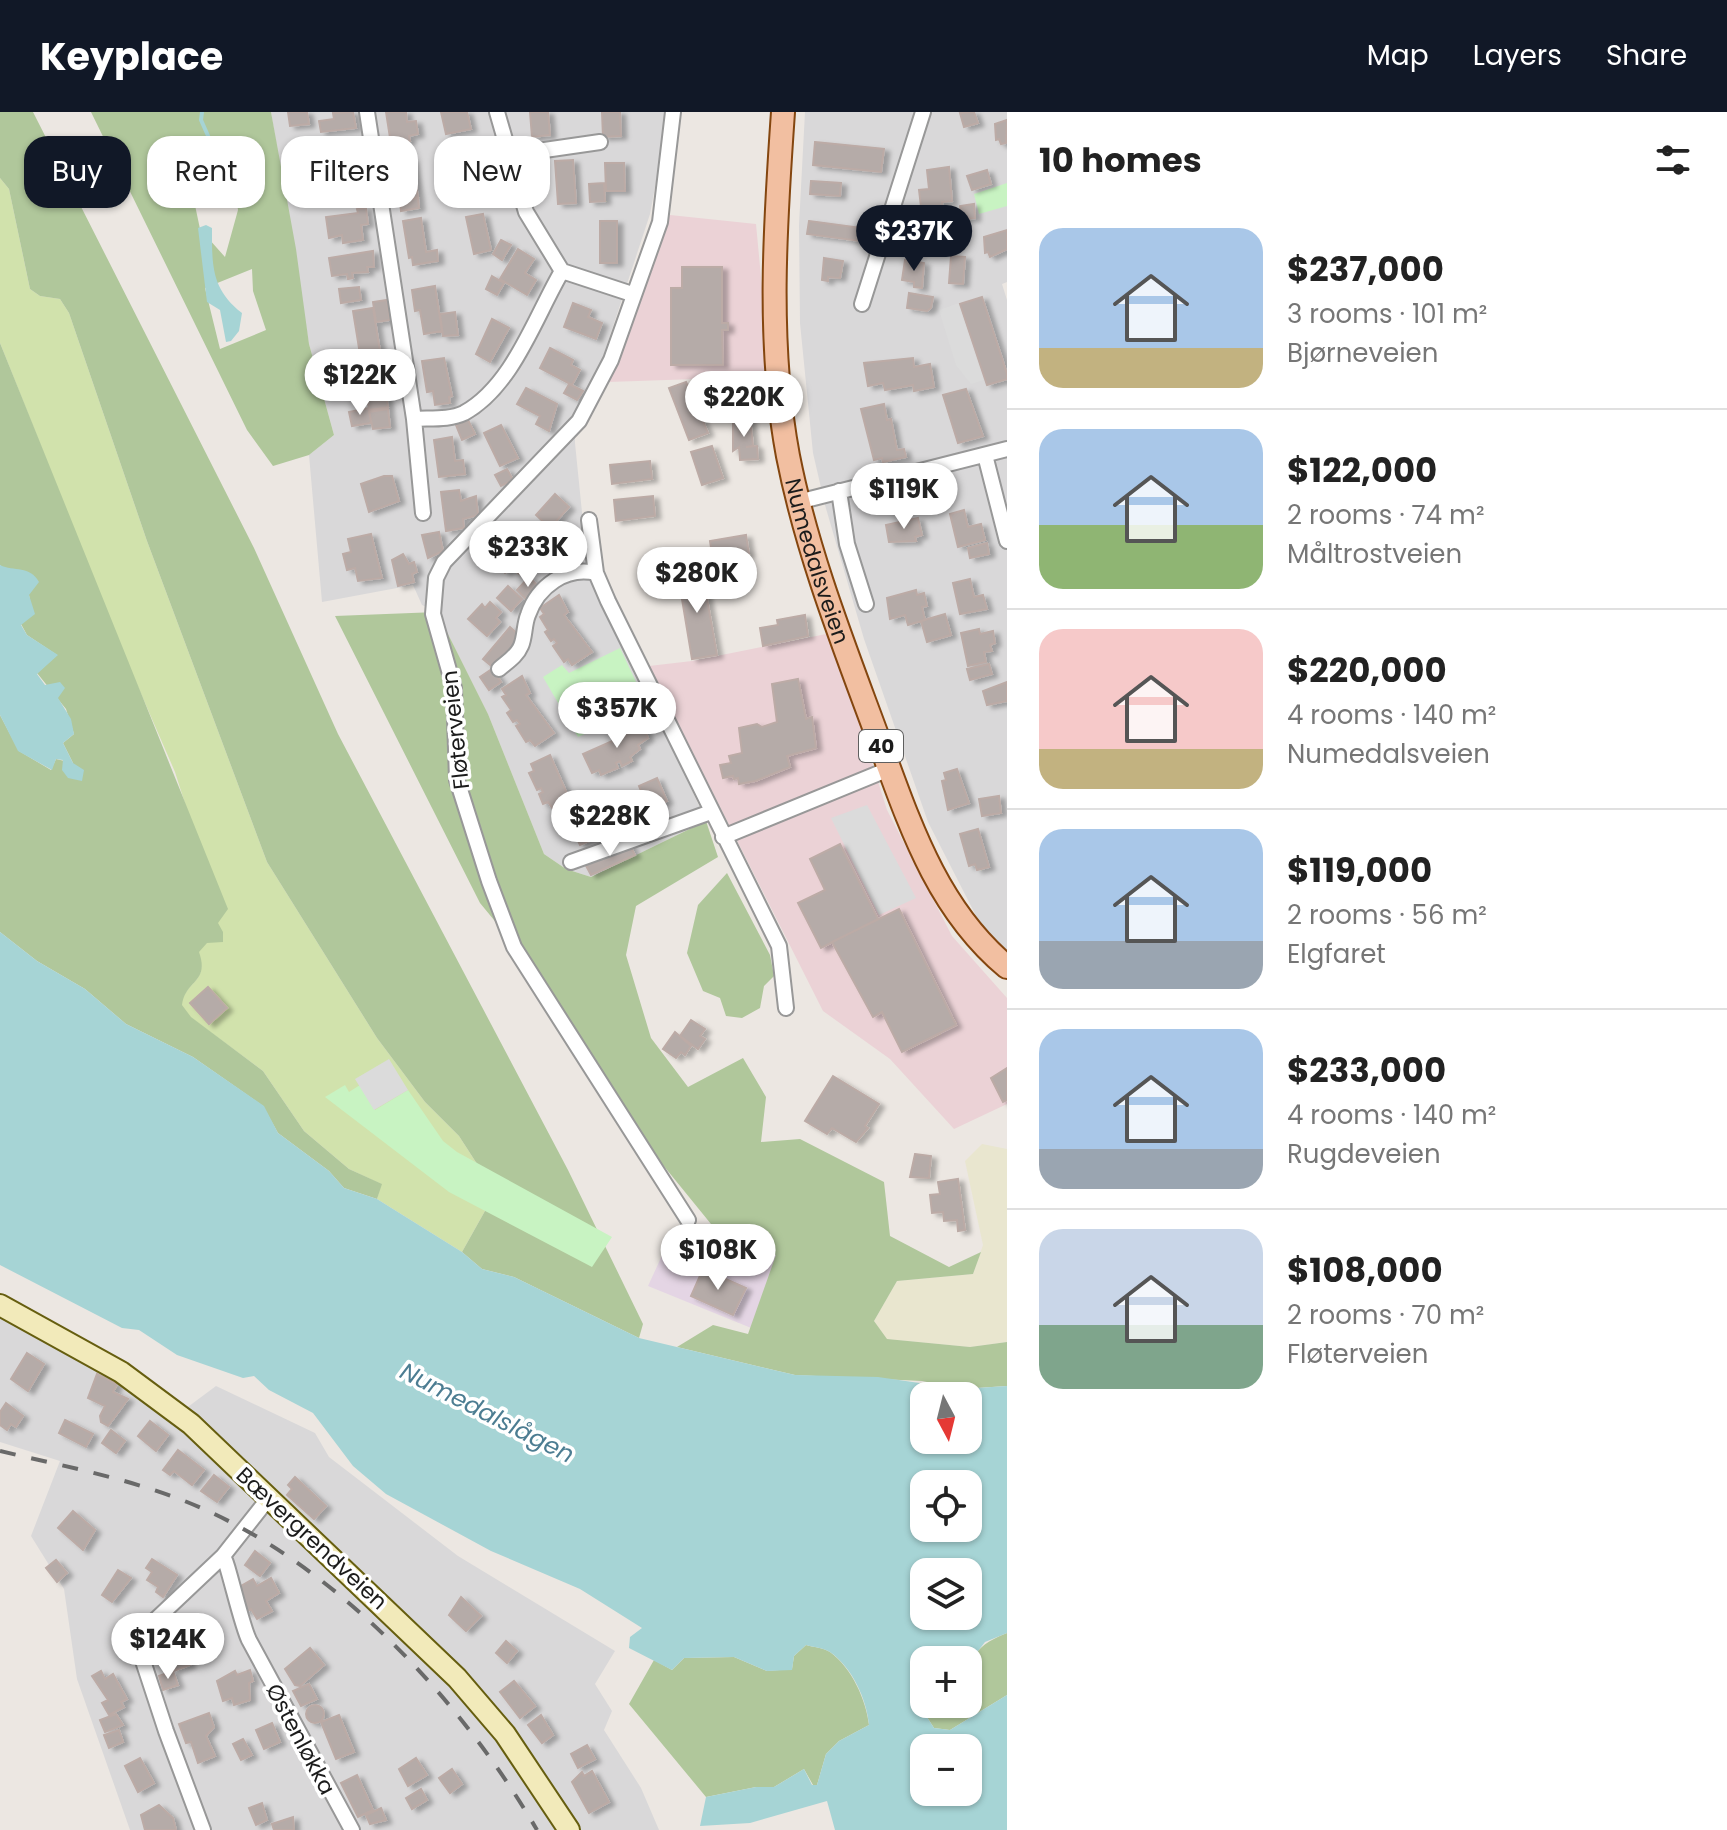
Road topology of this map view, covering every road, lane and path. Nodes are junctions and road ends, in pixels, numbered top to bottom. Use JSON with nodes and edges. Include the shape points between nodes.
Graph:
{"nodes":[{"id":1,"x":367,"y":112,"type":"edge"},
{"id":2,"x":497,"y":112,"type":"edge"},
{"id":3,"x":673,"y":112,"type":"edge"},
{"id":4,"x":783,"y":112,"type":"edge"},
{"id":5,"x":923,"y":112,"type":"edge"},
{"id":6,"x":504,"y":136,"type":"edge"},
{"id":7,"x":600,"y":142,"type":"dead end"},
{"id":8,"x":550,"y":149,"type":"edge"},
{"id":9,"x":525,"y":208,"type":"edge"},
{"id":10,"x":562,"y":271,"type":"junction"},
{"id":11,"x":632,"y":294,"type":"junction"},
{"id":12,"x":862,"y":304,"type":"dead end"},
{"id":13,"x":414,"y":419,"type":"junction"},
{"id":14,"x":1007,"y":449,"type":"edge"},
{"id":15,"x":985,"y":455,"type":"junction"},
{"id":16,"x":839,"y":491,"type":"junction"},
{"id":17,"x":798,"y":502,"type":"junction"},
{"id":18,"x":423,"y":513,"type":"dead end"},
{"id":19,"x":589,"y":520,"type":"dead end"},
{"id":20,"x":1007,"y":541,"type":"edge"},
{"id":21,"x":596,"y":573,"type":"junction"},
{"id":22,"x":866,"y":604,"type":"dead end"},
{"id":23,"x":499,"y":669,"type":"dead end"},
{"id":24,"x":889,"y":769,"type":"junction"},
{"id":25,"x":711,"y":812,"type":"junction"},
{"id":26,"x":723,"y":837,"type":"junction"},
{"id":27,"x":571,"y":862,"type":"dead end"},
{"id":28,"x":1007,"y":967,"type":"edge"},
{"id":29,"x":786,"y":1008,"type":"dead end"},
{"id":30,"x":688,"y":1220,"type":"dead end"},
{"id":31,"x":0,"y":1305,"type":"edge"},
{"id":32,"x":268,"y":1499,"type":"junction"},
{"id":33,"x":223,"y":1556,"type":"junction"},
{"id":34,"x":203,"y":1830,"type":"edge"},
{"id":35,"x":352,"y":1830,"type":"edge"},
{"id":36,"x":569,"y":1830,"type":"edge"}],
"edges":[{"from":1,"to":13,"type":"street"},
{"from":2,"to":6,"type":"street"},
{"from":3,"to":11,"type":"street","name":"Fløterveien","via":[[660,222]]},
{"from":4,"to":17,"type":"main road","name":"Numedalsveien","number":"40","via":[[778,351],[784,428]]},
{"from":5,"to":12,"type":"street"},
{"from":7,"to":8,"type":"street"},
{"from":9,"to":10,"type":"street"},
{"from":10,"to":11,"type":"street"},
{"from":10,"to":13,"type":"street","via":[[488,396],[461,414]]},
{"from":11,"to":30,"type":"street","name":"Fløterveien","via":[[592,402],[444,562],[436,578],[433,614],[454,688],[457,780],[514,947]]},
{"from":13,"to":18,"type":"street"},
{"from":14,"to":15,"type":"street"},
{"from":15,"to":16,"type":"street"},
{"from":15,"to":20,"type":"street"},
{"from":16,"to":17,"type":"street"},
{"from":16,"to":22,"type":"street","via":[[849,554]]},
{"from":17,"to":24,"type":"main road","name":"Numedalsveien","number":"40"},
{"from":19,"to":21,"type":"street"},
{"from":21,"to":23,"type":"street","via":[[567,572],[549,586],[528,613],[521,648]]},
{"from":21,"to":25,"type":"street"},
{"from":24,"to":26,"type":"street"},
{"from":24,"to":28,"type":"main road","name":"Numedalsveien","number":"40","via":[[944,894],[974,936]]},
{"from":25,"to":26,"type":"street"},
{"from":25,"to":27,"type":"street"},
{"from":26,"to":29,"type":"street","via":[[779,946]]},
{"from":31,"to":32,"type":"main road","name":"Bævergrendveien","via":[[158,1397]]},
{"from":32,"to":33,"type":"street"},
{"from":32,"to":36,"type":"main road","name":"Bævergrendveien","via":[[457,1678],[505,1734]]},
{"from":33,"to":34,"type":"street","via":[[150,1625],[142,1642],[143,1661]]},
{"from":33,"to":35,"type":"street","name":"Østenløkka","via":[[230,1565],[242,1625]]}]}
